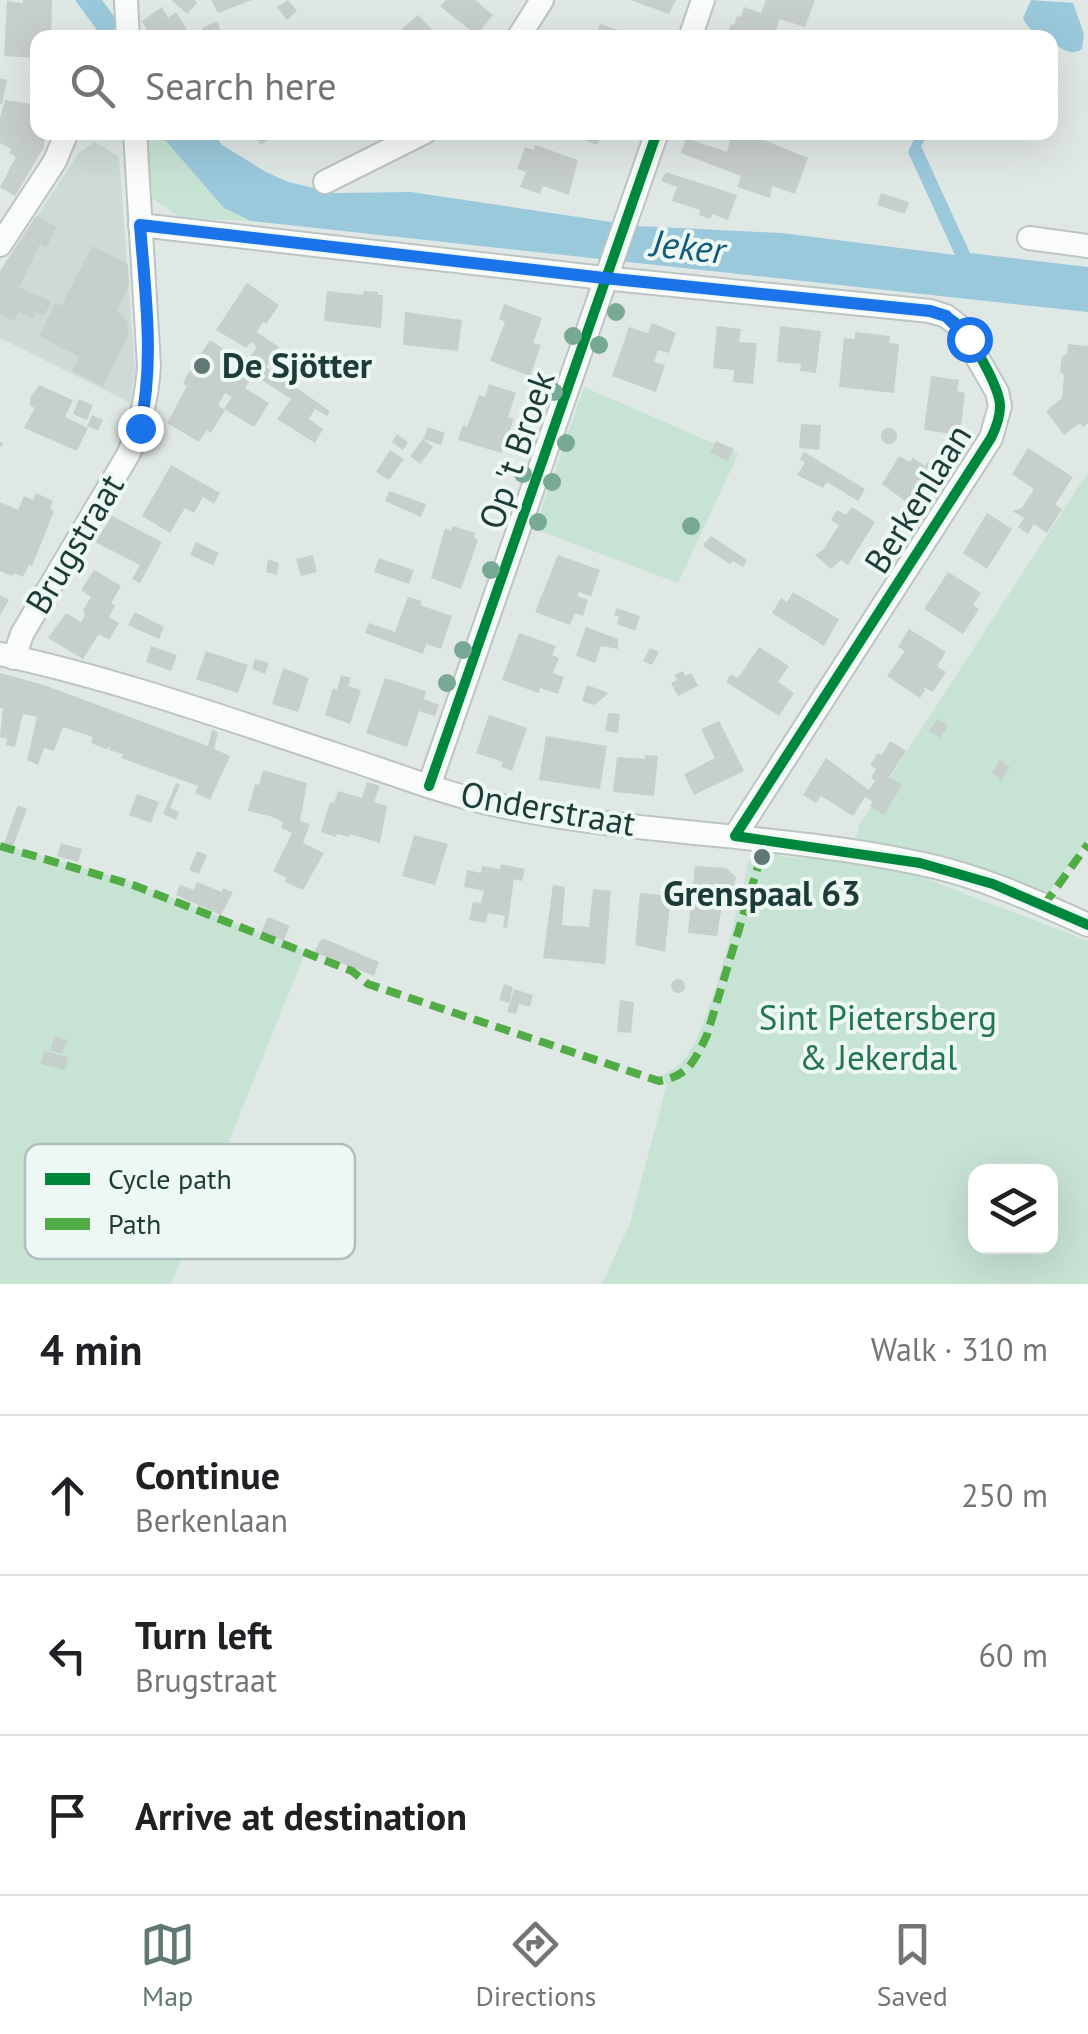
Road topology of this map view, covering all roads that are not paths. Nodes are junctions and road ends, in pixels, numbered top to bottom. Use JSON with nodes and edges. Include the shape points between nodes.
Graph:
{"nodes":[{"id":1,"x":126,"y":0,"type":"edge"},
{"id":2,"x":542,"y":0,"type":"edge"},
{"id":3,"x":703,"y":0,"type":"edge"},
{"id":4,"x":128,"y":30,"type":"edge"},
{"id":5,"x":523,"y":30,"type":"edge"},
{"id":6,"x":693,"y":30,"type":"edge"},
{"id":7,"x":64,"y":140,"type":"edge"},
{"id":8,"x":135,"y":140,"type":"edge"},
{"id":9,"x":409,"y":140,"type":"edge"},
{"id":10,"x":654,"y":140,"type":"edge"},
{"id":11,"x":326,"y":182,"type":"dead end"},
{"id":12,"x":140,"y":225,"type":"junction"},
{"id":13,"x":1029,"y":238,"type":"dead end"},
{"id":14,"x":0,"y":246,"type":"edge"},
{"id":15,"x":1088,"y":246,"type":"edge"},
{"id":16,"x":607,"y":272,"type":"junction"},
{"id":17,"x":7,"y":656,"type":"edge"},
{"id":18,"x":429,"y":786,"type":"junction"},
{"id":19,"x":735,"y":836,"type":"junction"},
{"id":20,"x":1088,"y":925,"type":"edge"}],
"edges":[{"from":1,"to":4,"type":"street"},
{"from":2,"to":5,"type":"street"},
{"from":3,"to":6,"type":"street"},
{"from":7,"to":14,"type":"street"},
{"from":8,"to":12,"type":"street","name":"Brugstraat"},
{"from":9,"to":11,"type":"street"},
{"from":10,"to":16,"type":"street","name":"Op 't Broek"},
{"from":12,"to":16,"type":"street","name":"Berkenlaan"},
{"from":12,"to":17,"type":"street","name":"Brugstraat","via":[[149,366],[140,428]]},
{"from":13,"to":15,"type":"street"},
{"from":16,"to":18,"type":"street","name":"Op 't Broek"},
{"from":16,"to":19,"type":"street","name":"Berkenlaan","via":[[930,311],[959,326],[997,392],[992,438]]},
{"from":17,"to":18,"type":"street","name":"Onderstraat","via":[[132,687]]},
{"from":18,"to":19,"type":"street","name":"Onderstraat","via":[[581,820]]},
{"from":19,"to":20,"type":"street","name":"Onderstraat","via":[[936,867]]}]}
